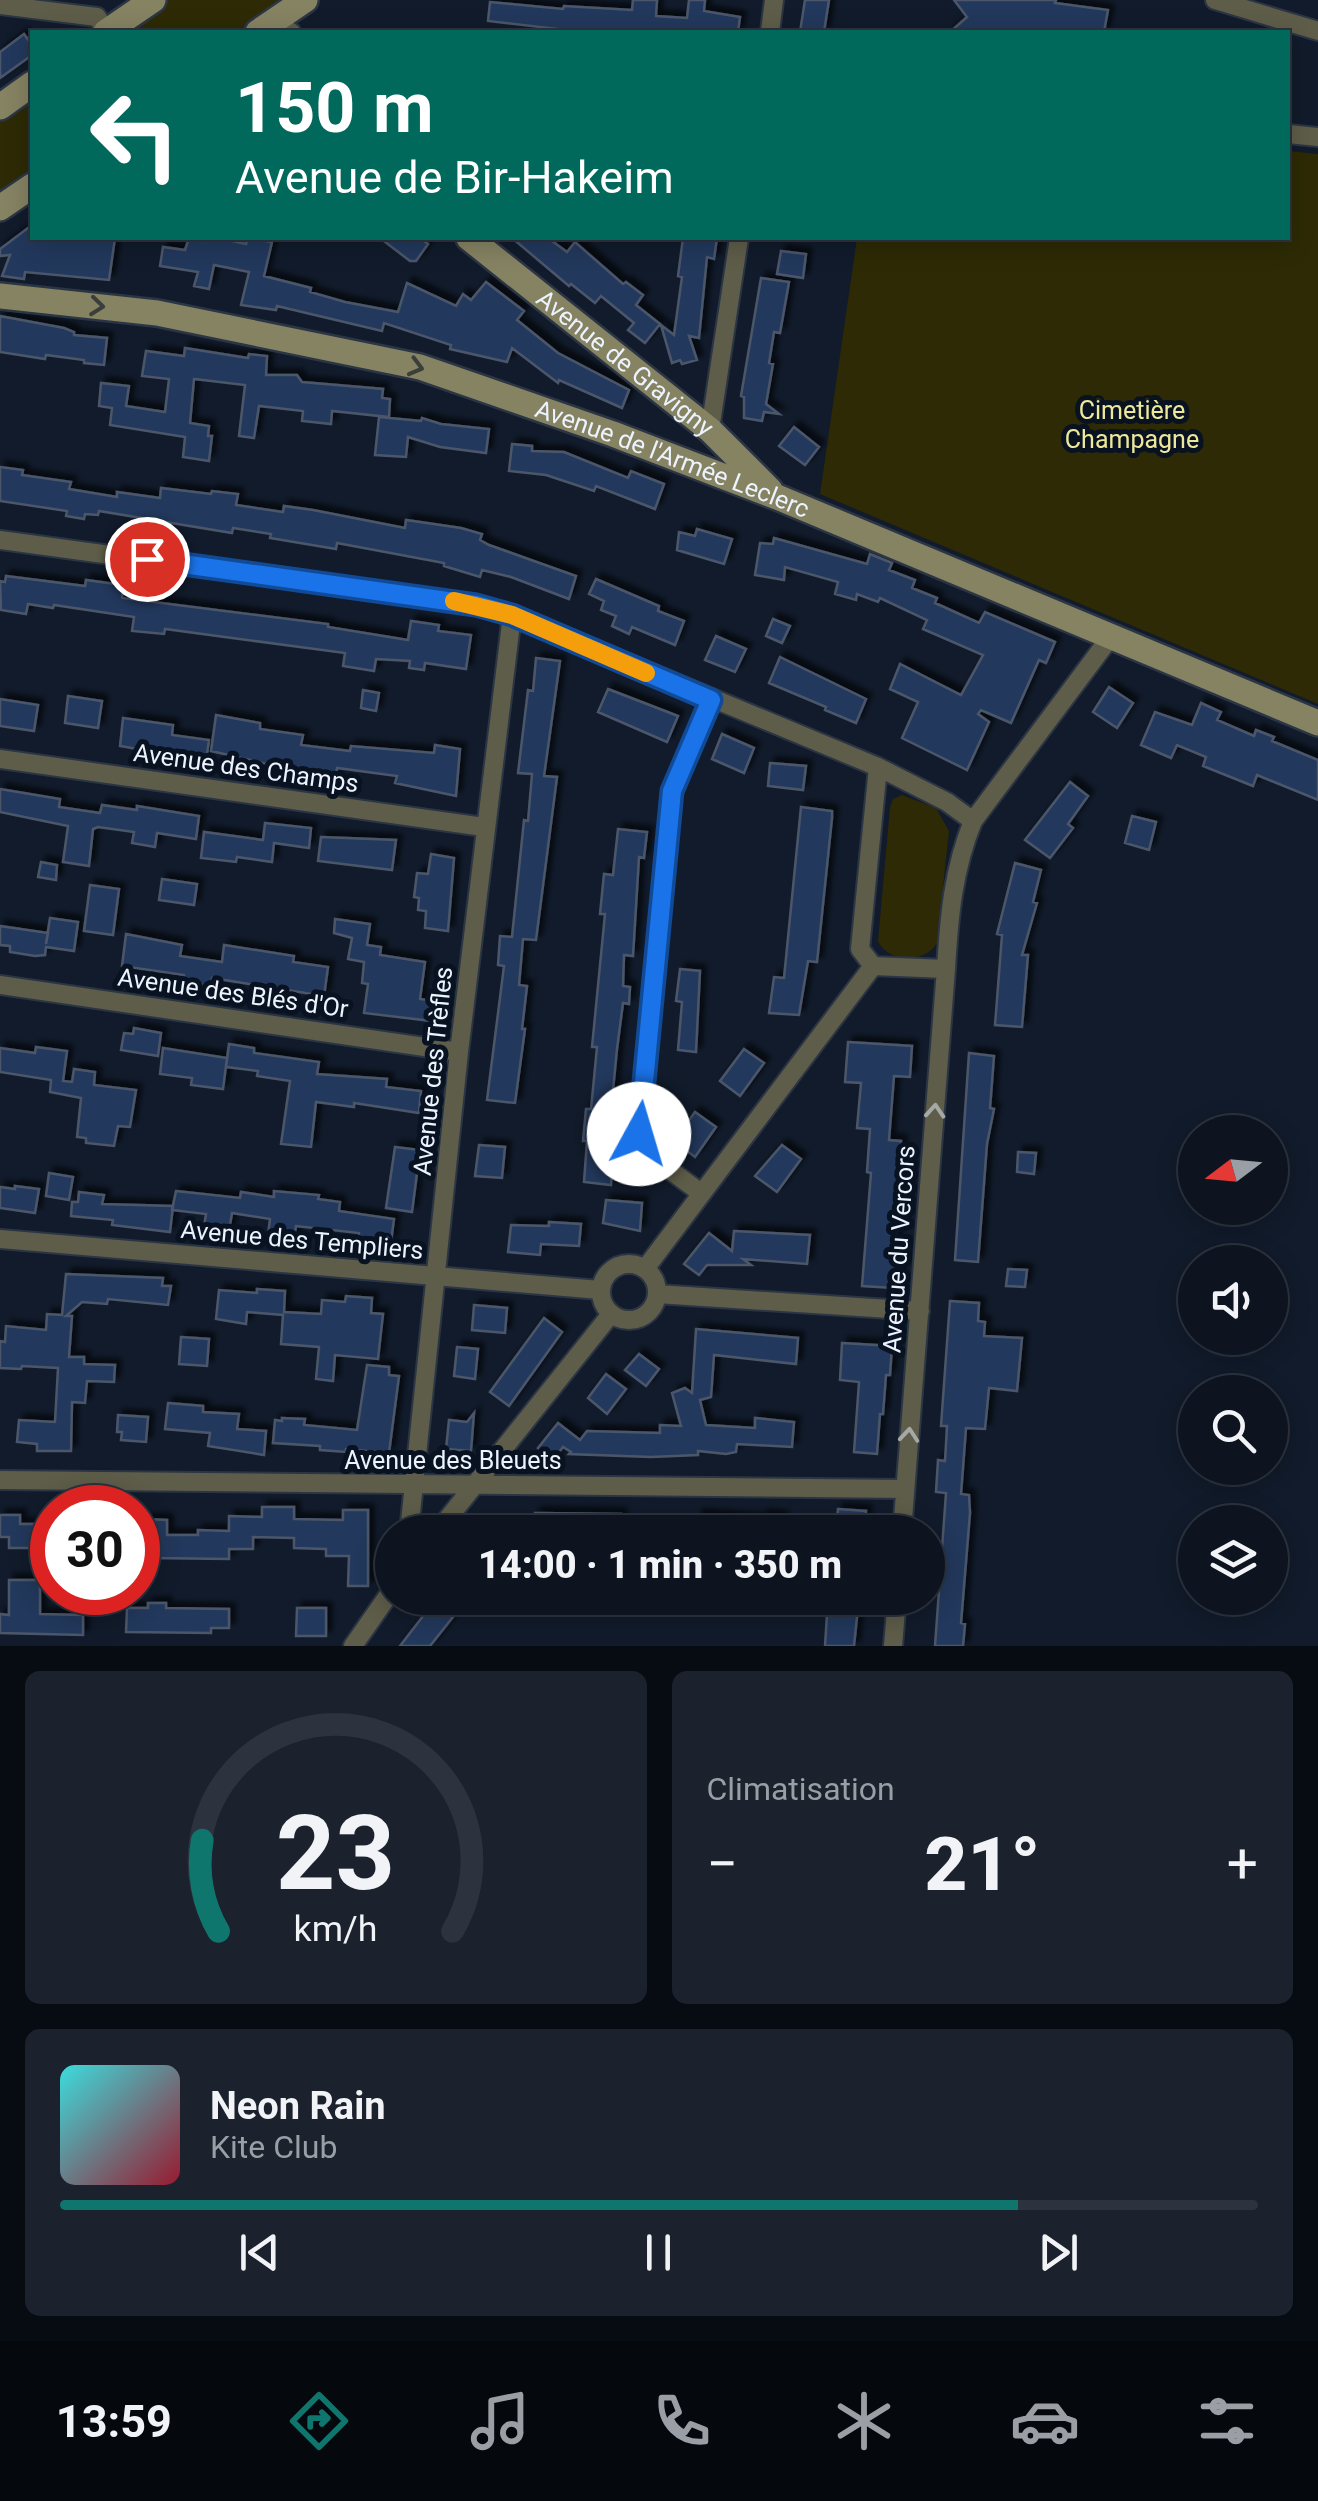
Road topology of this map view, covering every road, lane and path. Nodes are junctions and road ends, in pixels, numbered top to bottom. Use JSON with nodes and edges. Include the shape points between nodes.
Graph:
{"nodes":[{"id":1,"x":153,"y":0,"type":"edge"},
{"id":2,"x":305,"y":0,"type":"edge"},
{"id":3,"x":774,"y":0,"type":"edge"},
{"id":4,"x":1215,"y":0,"type":"edge"},
{"id":5,"x":0,"y":5,"type":"edge"},
{"id":6,"x":274,"y":29,"type":"edge"},
{"id":7,"x":105,"y":30,"type":"edge"},
{"id":8,"x":109,"y":30,"type":"edge"},
{"id":9,"x":770,"y":30,"type":"edge"},
{"id":10,"x":1318,"y":31,"type":"edge"},
{"id":11,"x":30,"y":85,"type":"edge"},
{"id":12,"x":0,"y":107,"type":"edge"},
{"id":13,"x":1290,"y":134,"type":"edge"},
{"id":14,"x":1318,"y":137,"type":"edge"},
{"id":15,"x":30,"y":187,"type":"edge"},
{"id":16,"x":0,"y":208,"type":"edge"},
{"id":17,"x":471,"y":240,"type":"edge"},
{"id":18,"x":739,"y":240,"type":"edge"},
{"id":19,"x":0,"y":296,"type":"edge"},
{"id":20,"x":710,"y":430,"type":"junction"},
{"id":21,"x":776,"y":497,"type":"junction"},
{"id":22,"x":0,"y":540,"type":"edge"},
{"id":23,"x":512,"y":615,"type":"junction"},
{"id":24,"x":1112,"y":636,"type":"junction"},
{"id":25,"x":711,"y":700,"type":"junction"},
{"id":26,"x":1318,"y":722,"type":"edge"},
{"id":27,"x":0,"y":759,"type":"edge"},
{"id":28,"x":878,"y":767,"type":"junction"},
{"id":29,"x":973,"y":821,"type":"junction"},
{"id":30,"x":484,"y":826,"type":"junction"},
{"id":31,"x":874,"y":966,"type":"junction"},
{"id":32,"x":946,"y":969,"type":"junction"},
{"id":33,"x":0,"y":985,"type":"edge"},
{"id":34,"x":459,"y":1052,"type":"junction"},
{"id":35,"x":701,"y":1194,"type":"junction"},
{"id":36,"x":0,"y":1239,"type":"edge"},
{"id":37,"x":645,"y":1269,"type":"junction"},
{"id":38,"x":437,"y":1277,"type":"junction"},
{"id":39,"x":600,"y":1290,"type":"junction"},
{"id":40,"x":657,"y":1294,"type":"junction"},
{"id":41,"x":920,"y":1311,"type":"junction"},
{"id":42,"x":611,"y":1314,"type":"junction"},
{"id":43,"x":0,"y":1480,"type":"edge"},
{"id":44,"x":475,"y":1484,"type":"junction"},
{"id":45,"x":414,"y":1485,"type":"junction"},
{"id":46,"x":905,"y":1489,"type":"junction"},
{"id":47,"x":411,"y":1515,"type":"edge"},
{"id":48,"x":450,"y":1515,"type":"edge"},
{"id":49,"x":903,"y":1515,"type":"edge"},
{"id":50,"x":375,"y":1614,"type":"edge"},
{"id":51,"x":895,"y":1615,"type":"edge"},
{"id":52,"x":353,"y":1646,"type":"edge"},
{"id":53,"x":893,"y":1646,"type":"edge"}],
"edges":[{"from":1,"to":8,"type":"street"},
{"from":2,"to":6,"type":"street"},
{"from":3,"to":9,"type":"street"},
{"from":4,"to":10,"type":"street"},
{"from":5,"to":7,"type":"street","via":[[97,17]]},
{"from":11,"to":12,"type":"street"},
{"from":13,"to":14,"type":"street"},
{"from":15,"to":16,"type":"street"},
{"from":17,"to":20,"type":"street","name":"Avenue de Gravigny"},
{"from":18,"to":20,"type":"street"},
{"from":19,"to":21,"type":"street","name":"Avenue de l'Armée Leclerc","one_way":true,"via":[[158,312],[420,367]]},
{"from":20,"to":21,"type":"street","name":"Avenue de Gravigny"},
{"from":21,"to":24,"type":"street","name":"Avenue de l'Armée Leclerc"},
{"from":22,"to":23,"type":"street","via":[[330,583]]},
{"from":23,"to":25,"type":"street"},
{"from":23,"to":30,"type":"street","name":"Avenue des Trèfles"},
{"from":24,"to":26,"type":"street","name":"Avenue de l'Armée Leclerc"},
{"from":24,"to":29,"type":"street","name":"Avenue du Vercors"},
{"from":25,"to":28,"type":"street"},
{"from":25,"to":35,"type":"street","via":[[672,791],[639,1134],[647,1153]]},
{"from":27,"to":30,"type":"street","name":"Avenue des Champs"},
{"from":28,"to":29,"type":"street"},
{"from":28,"to":31,"type":"street","via":[[860,949]]},
{"from":29,"to":32,"type":"street","name":"Avenue du Vercors","via":[[951,896]]},
{"from":30,"to":34,"type":"street","name":"Avenue des Trèfles"},
{"from":31,"to":32,"type":"street"},
{"from":31,"to":35,"type":"street"},
{"from":41,"to":32,"type":"street","name":"Avenue du Vercors","one_way":true},
{"from":33,"to":34,"type":"street","name":"Avenue des Blés d'Or"},
{"from":34,"to":38,"type":"street","name":"Avenue des Trèfles"},
{"from":35,"to":37,"type":"street"},
{"from":36,"to":38,"type":"street","name":"Avenue des Templiers"},
{"from":37,"to":39,"type":"street","via":[[616,1266]]},
{"from":37,"to":40,"type":"street"},
{"from":38,"to":39,"type":"street","name":"Avenue des Templiers"},
{"from":38,"to":45,"type":"street","name":"Avenue des Trèfles"},
{"from":39,"to":42,"type":"street"},
{"from":40,"to":41,"type":"street"},
{"from":40,"to":42,"type":"street","via":[[651,1310],[636,1320]]},
{"from":46,"to":41,"type":"street","name":"Avenue du Vercors","one_way":true},
{"from":42,"to":44,"type":"street"},
{"from":43,"to":45,"type":"street","name":"Avenue des Bleuets"},
{"from":44,"to":45,"type":"street","name":"Avenue des Bleuets"},
{"from":44,"to":46,"type":"street","name":"Avenue des Bleuets"},
{"from":44,"to":48,"type":"street"},
{"from":45,"to":47,"type":"street","name":"Avenue des Trèfles"},
{"from":46,"to":49,"type":"street","name":"Avenue du Vercors"},
{"from":50,"to":52,"type":"street"},
{"from":51,"to":53,"type":"street"}]}
